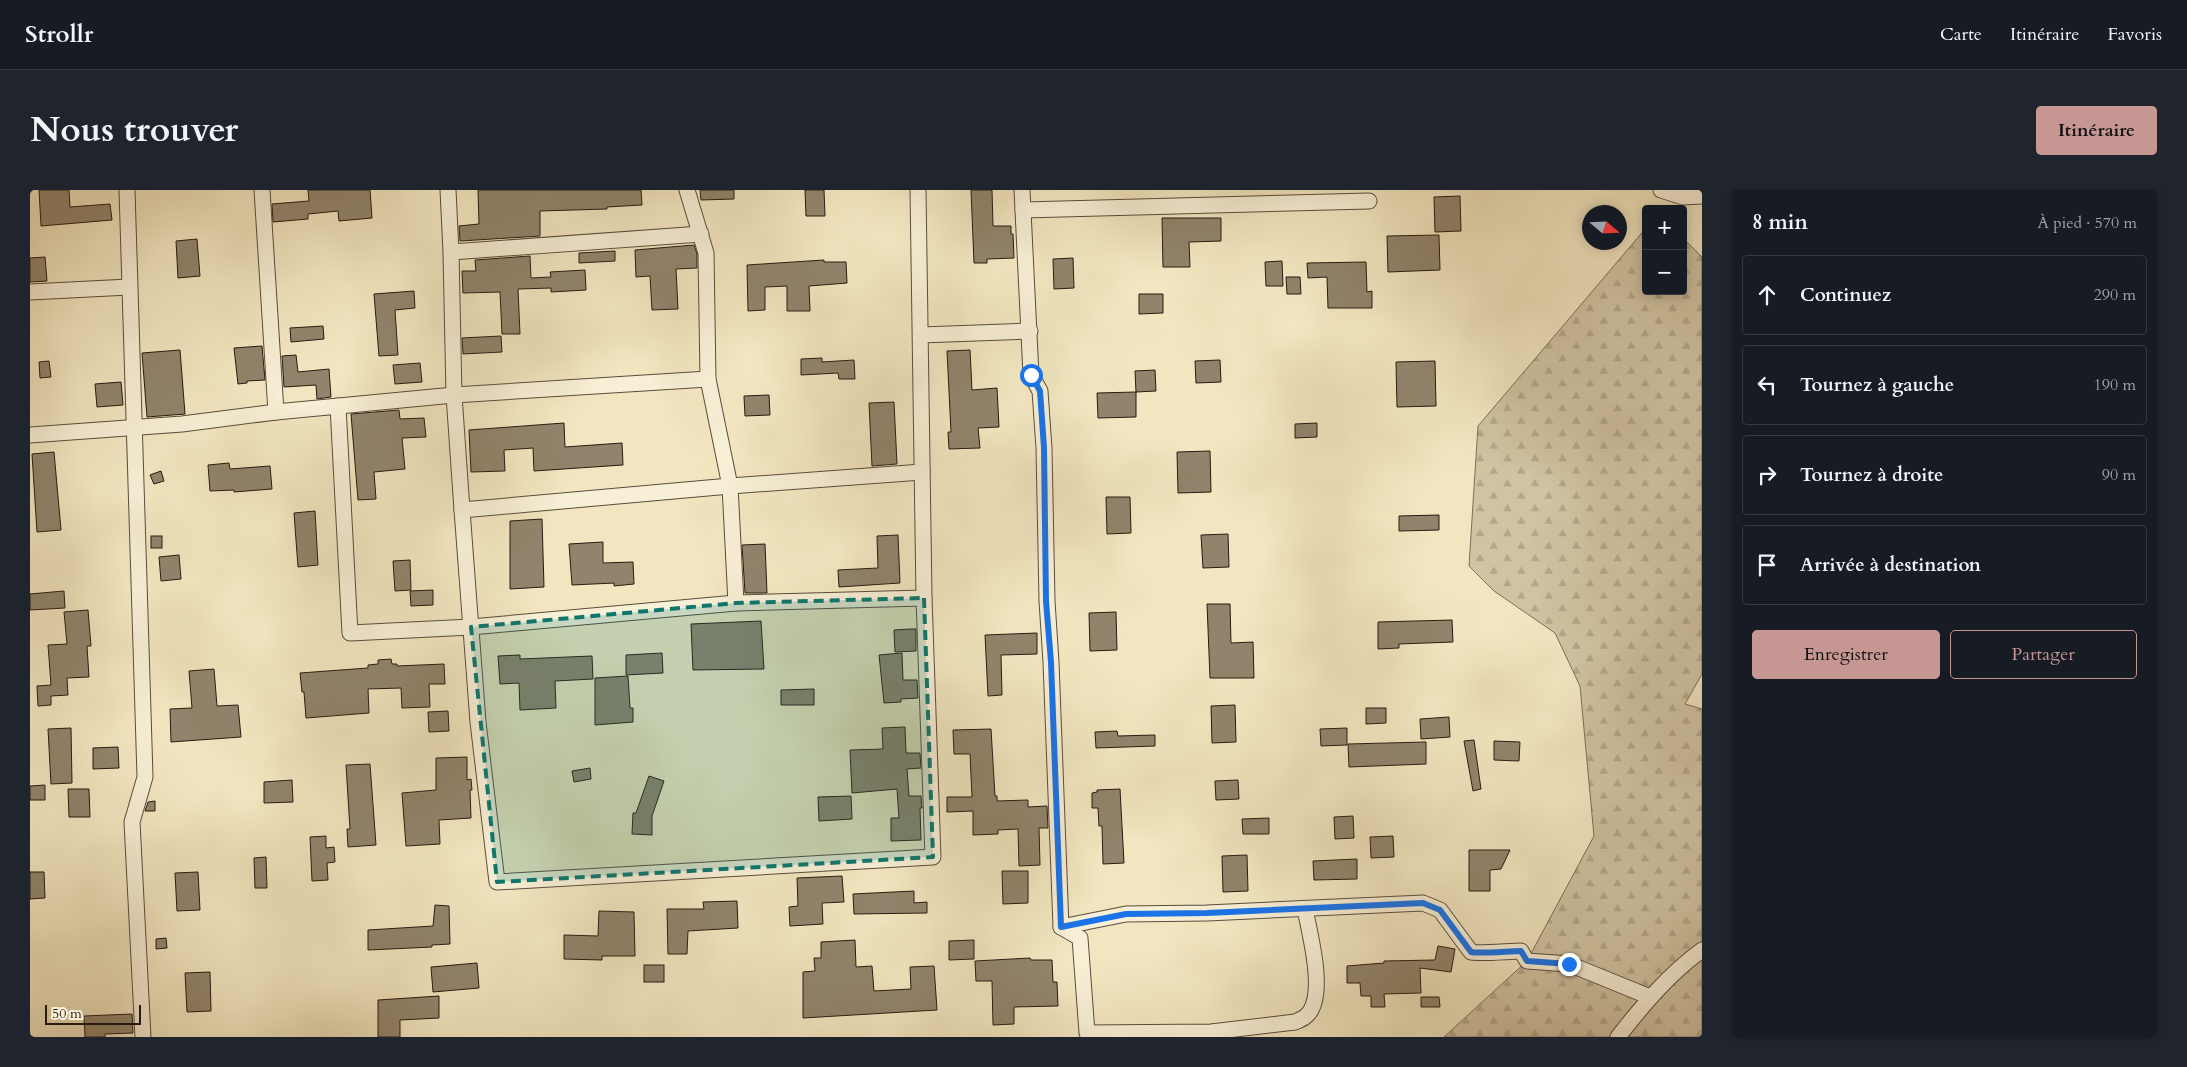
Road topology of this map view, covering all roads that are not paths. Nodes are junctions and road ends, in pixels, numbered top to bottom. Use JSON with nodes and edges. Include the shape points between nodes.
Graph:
{"nodes":[{"id":1,"x":128,"y":190,"type":"edge"},
{"id":2,"x":262,"y":190,"type":"edge"},
{"id":3,"x":448,"y":190,"type":"edge"},
{"id":4,"x":687,"y":190,"type":"edge"},
{"id":5,"x":918,"y":190,"type":"edge"},
{"id":6,"x":1022,"y":190,"type":"edge"},
{"id":7,"x":1661,"y":190,"type":"edge"},
{"id":8,"x":1702,"y":196,"type":"edge"},
{"id":9,"x":1369,"y":201,"type":"dead end"},
{"id":10,"x":1023,"y":210,"type":"junction"},
{"id":11,"x":701,"y":234,"type":"junction"},
{"id":12,"x":451,"y":252,"type":"junction"},
{"id":13,"x":129,"y":287,"type":"junction"},
{"id":14,"x":30,"y":292,"type":"edge"},
{"id":15,"x":1030,"y":331,"type":"junction"},
{"id":16,"x":921,"y":335,"type":"junction"},
{"id":17,"x":708,"y":379,"type":"junction"},
{"id":18,"x":454,"y":395,"type":"junction"},
{"id":19,"x":338,"y":406,"type":"junction"},
{"id":20,"x":276,"y":412,"type":"junction"},
{"id":21,"x":134,"y":428,"type":"junction"},
{"id":22,"x":30,"y":436,"type":"edge"},
{"id":23,"x":922,"y":472,"type":"junction"},
{"id":24,"x":730,"y":486,"type":"junction"},
{"id":25,"x":462,"y":510,"type":"junction"},
{"id":26,"x":924,"y":598,"type":"junction"},
{"id":27,"x":736,"y":603,"type":"junction"},
{"id":28,"x":471,"y":627,"type":"junction"},
{"id":29,"x":1306,"y":910,"type":"junction"},
{"id":30,"x":1061,"y":927,"type":"junction"},
{"id":31,"x":1702,"y":950,"type":"edge"},
{"id":32,"x":1650,"y":997,"type":"junction"},
{"id":33,"x":143,"y":1037,"type":"edge"},
{"id":34,"x":1618,"y":1037,"type":"edge"}],
"edges":[{"from":1,"to":13,"type":"street"},
{"from":2,"to":20,"type":"street"},
{"from":3,"to":12,"type":"street"},
{"from":4,"to":11,"type":"street"},
{"from":5,"to":16,"type":"street"},
{"from":6,"to":10,"type":"street"},
{"from":7,"to":8,"type":"street","via":[[1683,197]]},
{"from":9,"to":10,"type":"street"},
{"from":10,"to":15,"type":"street"},
{"from":11,"to":12,"type":"street"},
{"from":11,"to":17,"type":"street","via":[[706,253]]},
{"from":12,"to":18,"type":"street"},
{"from":13,"to":14,"type":"street"},
{"from":13,"to":21,"type":"street"},
{"from":15,"to":16,"type":"street"},
{"from":15,"to":30,"type":"street","via":[[1031,375],[1040,391],[1044,448],[1046,601]]},
{"from":16,"to":23,"type":"street"},
{"from":17,"to":18,"type":"street"},
{"from":17,"to":24,"type":"street"},
{"from":18,"to":19,"type":"street"},
{"from":18,"to":25,"type":"street"},
{"from":19,"to":20,"type":"street"},
{"from":19,"to":28,"type":"street","via":[[350,632]]},
{"from":20,"to":21,"type":"street"},
{"from":21,"to":22,"type":"street"},
{"from":21,"to":33,"type":"street","via":[[145,776],[132,822]]},
{"from":23,"to":24,"type":"street"},
{"from":23,"to":26,"type":"street"},
{"from":24,"to":25,"type":"street"},
{"from":24,"to":27,"type":"street"},
{"from":25,"to":28,"type":"street"},
{"from":26,"to":27,"type":"street"},
{"from":26,"to":28,"type":"street","via":[[933,857],[497,882],[478,722]]},
{"from":27,"to":28,"type":"street"},
{"from":29,"to":30,"type":"street","via":[[1126,914]]},
{"from":29,"to":30,"type":"street","via":[[1315,996],[1306,1017],[1295,1022],[1211,1032],[1086,1033],[1080,938]]},
{"from":29,"to":32,"type":"street","via":[[1423,903],[1440,910],[1471,952],[1521,951],[1527,961],[1569,964]]},
{"from":31,"to":32,"type":"street"},
{"from":32,"to":34,"type":"street"}]}
